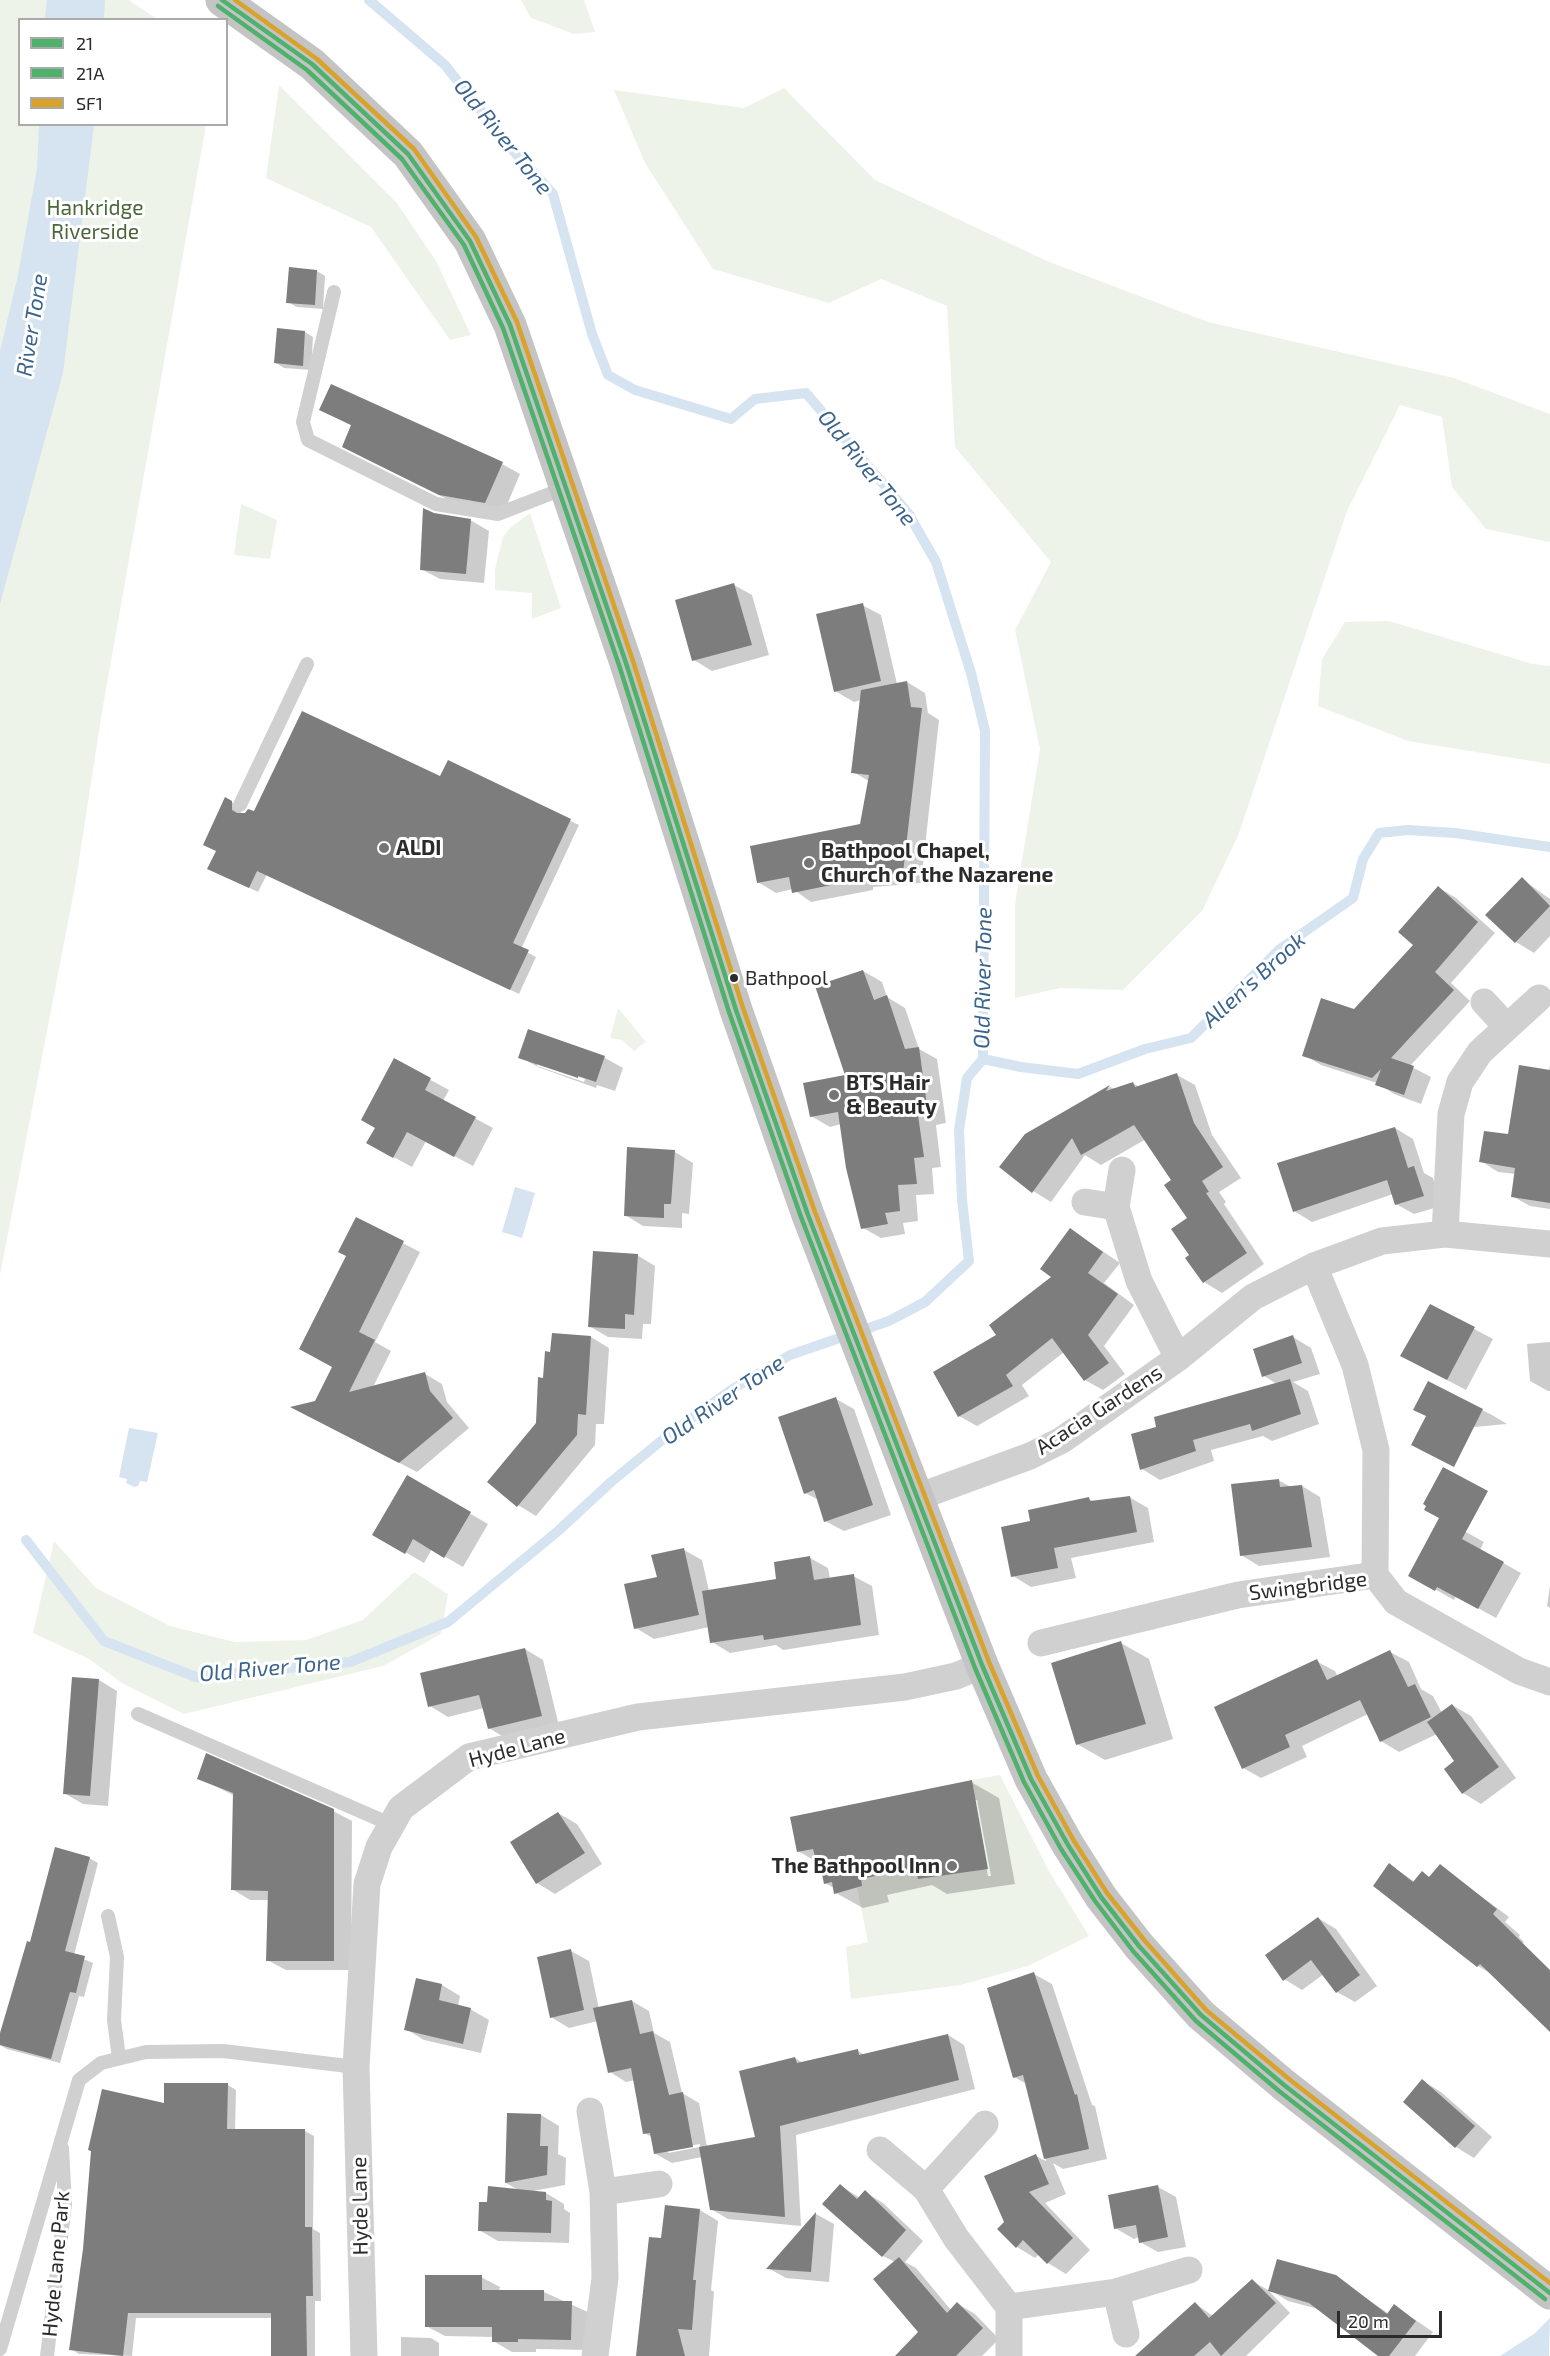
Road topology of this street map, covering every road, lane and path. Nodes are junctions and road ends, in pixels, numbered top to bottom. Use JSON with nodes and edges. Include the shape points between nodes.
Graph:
{"nodes":[{"id":1,"x":222,"y":0,"type":"edge"},
{"id":2,"x":334,"y":292,"type":"dead end"},
{"id":3,"x":567,"y":487,"type":"junction"},
{"id":4,"x":307,"y":664,"type":"dead end"},
{"id":5,"x":240,"y":805,"type":"dead end"},
{"id":6,"x":1539,"y":998,"type":"dead end"},
{"id":7,"x":1484,"y":1002,"type":"dead end"},
{"id":8,"x":1506,"y":1026,"type":"junction"},
{"id":9,"x":1122,"y":1170,"type":"dead end"},
{"id":10,"x":1085,"y":1202,"type":"dead end"},
{"id":11,"x":1116,"y":1207,"type":"junction"},
{"id":12,"x":1444,"y":1234,"type":"junction"},
{"id":13,"x":1550,"y":1244,"type":"edge"},
{"id":14,"x":1314,"y":1266,"type":"junction"},
{"id":15,"x":1178,"y":1358,"type":"junction"},
{"id":16,"x":918,"y":1497,"type":"junction"},
{"id":17,"x":1375,"y":1575,"type":"junction"},
{"id":18,"x":1041,"y":1643,"type":"dead end"},
{"id":19,"x":982,"y":1665,"type":"junction"},
{"id":20,"x":1550,"y":1682,"type":"edge"},
{"id":21,"x":138,"y":1714,"type":"dead end"},
{"id":22,"x":390,"y":1824,"type":"junction"},
{"id":23,"x":108,"y":1916,"type":"dead end"},
{"id":24,"x":119,"y":2058,"type":"junction"},
{"id":25,"x":356,"y":2067,"type":"junction"},
{"id":26,"x":590,"y":2110,"type":"dead end"},
{"id":27,"x":985,"y":2124,"type":"dead end"},
{"id":28,"x":62,"y":2137,"type":"junction"},
{"id":29,"x":880,"y":2150,"type":"dead end"},
{"id":30,"x":659,"y":2184,"type":"dead end"},
{"id":31,"x":926,"y":2189,"type":"junction"},
{"id":32,"x":603,"y":2192,"type":"junction"},
{"id":33,"x":1189,"y":2270,"type":"dead end"},
{"id":34,"x":1545,"y":2289,"type":"edge"},
{"id":35,"x":1116,"y":2292,"type":"junction"},
{"id":36,"x":1009,"y":2307,"type":"junction"},
{"id":37,"x":1126,"y":2334,"type":"dead end"},
{"id":38,"x":0,"y":2349,"type":"edge"},
{"id":39,"x":47,"y":2356,"type":"edge"},
{"id":40,"x":364,"y":2356,"type":"edge"},
{"id":41,"x":595,"y":2356,"type":"edge"},
{"id":42,"x":1009,"y":2356,"type":"edge"}],
"edges":[{"from":1,"to":3,"type":"main road","via":[[312,64],[408,154],[471,241],[510,325]]},
{"from":2,"to":3,"type":"lane","via":[[303,422],[308,440],[436,504],[498,514]]},
{"from":3,"to":16,"type":"main road","via":[[736,1010],[819,1245]]},
{"from":4,"to":5,"type":"lane"},
{"from":6,"to":8,"type":"street"},
{"from":7,"to":8,"type":"street"},
{"from":8,"to":12,"type":"street","via":[[1480,1052],[1460,1082],[1451,1114]]},
{"from":9,"to":11,"type":"street","name":"Acacia Gardens"},
{"from":10,"to":11,"type":"street"},
{"from":11,"to":15,"type":"street","name":"Acacia Gardens","via":[[1139,1281]]},
{"from":12,"to":13,"type":"street","name":"Acacia Gardens"},
{"from":12,"to":14,"type":"street","name":"Acacia Gardens","via":[[1382,1241]]},
{"from":14,"to":15,"type":"street","name":"Acacia Gardens","via":[[1253,1297]]},
{"from":14,"to":17,"type":"street","via":[[1355,1365],[1376,1450]]},
{"from":15,"to":16,"type":"street","name":"Acacia Gardens","via":[[1062,1440],[1030,1456]]},
{"from":16,"to":19,"type":"main road"},
{"from":17,"to":18,"type":"street","name":"Swingbridge","via":[[1238,1595]]},
{"from":17,"to":20,"type":"street","name":"Swingbridge","via":[[1396,1602],[1519,1671]]},
{"from":19,"to":22,"type":"street","name":"Hyde Lane","via":[[956,1676],[905,1687],[638,1717],[469,1757],[400,1808]]},
{"from":19,"to":34,"type":"main road","via":[[1031,1779],[1068,1845],[1101,1897],[1193,2007],[1284,2085]]},
{"from":21,"to":22,"type":"lane"},
{"from":22,"to":25,"type":"street","name":"Hyde Lane","via":[[367,1884]]},
{"from":23,"to":24,"type":"lane","via":[[117,1957],[114,2020]]},
{"from":24,"to":25,"type":"lane","name":"Hyde Lane Park","via":[[146,2052],[223,2051]]},
{"from":24,"to":28,"type":"lane","name":"Hyde Lane Park","via":[[101,2062],[78,2080]]},
{"from":25,"to":40,"type":"street","name":"Hyde Lane"},
{"from":26,"to":32,"type":"street"},
{"from":27,"to":31,"type":"street"},
{"from":28,"to":38,"type":"lane","name":"Hyde Lane Park"},
{"from":28,"to":39,"type":"lane","name":"Hyde Lane Park","via":[[65,2204]]},
{"from":29,"to":31,"type":"street"},
{"from":30,"to":32,"type":"street"},
{"from":31,"to":36,"type":"street","via":[[956,2238]]},
{"from":32,"to":41,"type":"street","via":[[605,2278]]},
{"from":33,"to":35,"type":"street"},
{"from":35,"to":36,"type":"street"},
{"from":35,"to":37,"type":"street"},
{"from":36,"to":42,"type":"street"}]}
